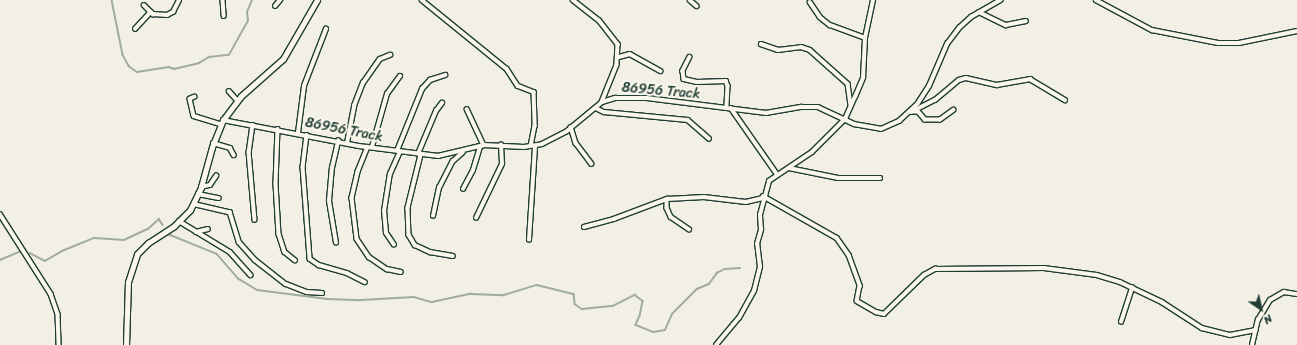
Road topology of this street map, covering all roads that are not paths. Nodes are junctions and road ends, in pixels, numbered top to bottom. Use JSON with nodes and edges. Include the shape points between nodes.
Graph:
{"nodes":[{"id":1,"x":179,"y":0,"type":"edge"},
{"id":2,"x":223,"y":0,"type":"edge"},
{"id":3,"x":280,"y":0,"type":"edge"},
{"id":4,"x":317,"y":0,"type":"edge"},
{"id":5,"x":422,"y":0,"type":"edge"},
{"id":6,"x":573,"y":0,"type":"edge"},
{"id":7,"x":690,"y":0,"type":"edge"},
{"id":8,"x":873,"y":0,"type":"edge"},
{"id":9,"x":1000,"y":0,"type":"edge"},
{"id":10,"x":1096,"y":0,"type":"edge"},
{"id":11,"x":810,"y":2,"type":"dead end"},
{"id":12,"x":144,"y":5,"type":"dead end"},
{"id":13,"x":275,"y":6,"type":"dead end"},
{"id":14,"x":697,"y":6,"type":"dead end"},
{"id":15,"x":151,"y":12,"type":"junction"},
{"id":16,"x":979,"y":12,"type":"junction"},
{"id":17,"x":224,"y":16,"type":"dead end"},
{"id":18,"x":1026,"y":21,"type":"dead end"},
{"id":19,"x":135,"y":29,"type":"dead end"},
{"id":20,"x":326,"y":29,"type":"dead end"},
{"id":21,"x":1297,"y":31,"type":"edge"},
{"id":22,"x":865,"y":38,"type":"junction"},
{"id":23,"x":761,"y":44,"type":"dead end"},
{"id":24,"x":390,"y":55,"type":"dead end"},
{"id":25,"x":619,"y":57,"type":"junction"},
{"id":26,"x":690,"y":57,"type":"dead end"},
{"id":27,"x":661,"y":71,"type":"dead end"},
{"id":28,"x":444,"y":75,"type":"dead end"},
{"id":29,"x":400,"y":76,"type":"dead end"},
{"id":30,"x":229,"y":91,"type":"dead end"},
{"id":31,"x":195,"y":97,"type":"dead end"},
{"id":32,"x":237,"y":100,"type":"junction"},
{"id":33,"x":1065,"y":100,"type":"dead end"},
{"id":34,"x":602,"y":102,"type":"junction"},
{"id":35,"x":442,"y":103,"type":"dead end"},
{"id":36,"x":851,"y":106,"type":"junction"},
{"id":37,"x":729,"y":107,"type":"junction"},
{"id":38,"x":467,"y":108,"type":"dead end"},
{"id":39,"x":596,"y":108,"type":"junction"},
{"id":40,"x":954,"y":110,"type":"dead end"},
{"id":41,"x":911,"y":112,"type":"junction"},
{"id":42,"x":845,"y":119,"type":"junction"},
{"id":43,"x":222,"y":122,"type":"junction"},
{"id":44,"x":253,"y":125,"type":"junction"},
{"id":45,"x":571,"y":128,"type":"junction"},
{"id":46,"x":278,"y":129,"type":"junction"},
{"id":47,"x":298,"y":133,"type":"junction"},
{"id":48,"x":306,"y":135,"type":"junction"},
{"id":49,"x":710,"y":138,"type":"dead end"},
{"id":50,"x":338,"y":142,"type":"junction"},
{"id":51,"x":213,"y":143,"type":"junction"},
{"id":52,"x":347,"y":143,"type":"junction"},
{"id":53,"x":501,"y":145,"type":"junction"},
{"id":54,"x":482,"y":146,"type":"junction"},
{"id":55,"x":533,"y":146,"type":"junction"},
{"id":56,"x":370,"y":147,"type":"junction"},
{"id":57,"x":398,"y":151,"type":"junction"},
{"id":58,"x":464,"y":152,"type":"junction"},
{"id":59,"x":234,"y":155,"type":"dead end"},
{"id":60,"x":420,"y":155,"type":"junction"},
{"id":61,"x":592,"y":164,"type":"dead end"},
{"id":62,"x":789,"y":168,"type":"junction"},
{"id":63,"x":777,"y":174,"type":"junction"},
{"id":64,"x":216,"y":176,"type":"dead end"},
{"id":65,"x":880,"y":178,"type":"dead end"},
{"id":66,"x":201,"y":187,"type":"junction"},
{"id":67,"x":463,"y":189,"type":"dead end"},
{"id":68,"x":198,"y":194,"type":"junction"},
{"id":69,"x":763,"y":197,"type":"junction"},
{"id":70,"x":219,"y":198,"type":"dead end"},
{"id":71,"x":667,"y":199,"type":"junction"},
{"id":72,"x":194,"y":204,"type":"junction"},
{"id":73,"x":0,"y":214,"type":"edge"},
{"id":74,"x":433,"y":216,"type":"dead end"},
{"id":75,"x":476,"y":218,"type":"dead end"},
{"id":76,"x":255,"y":220,"type":"dead end"},
{"id":77,"x":179,"y":221,"type":"junction"},
{"id":78,"x":584,"y":227,"type":"dead end"},
{"id":79,"x":208,"y":229,"type":"dead end"},
{"id":80,"x":689,"y":229,"type":"dead end"},
{"id":81,"x":196,"y":232,"type":"junction"},
{"id":82,"x":529,"y":240,"type":"dead end"},
{"id":83,"x":336,"y":243,"type":"dead end"},
{"id":84,"x":394,"y":245,"type":"dead end"},
{"id":85,"x":453,"y":256,"type":"dead end"},
{"id":86,"x":295,"y":260,"type":"dead end"},
{"id":87,"x":401,"y":272,"type":"dead end"},
{"id":88,"x":251,"y":275,"type":"dead end"},
{"id":89,"x":365,"y":282,"type":"dead end"},
{"id":90,"x":1132,"y":288,"type":"junction"},
{"id":91,"x":322,"y":293,"type":"dead end"},
{"id":92,"x":1297,"y":294,"type":"edge"},
{"id":93,"x":1122,"y":322,"type":"dead end"},
{"id":94,"x":1256,"y":330,"type":"junction"},
{"id":95,"x":59,"y":345,"type":"edge"},
{"id":96,"x":126,"y":345,"type":"edge"},
{"id":97,"x":716,"y":345,"type":"edge"},
{"id":98,"x":1253,"y":345,"type":"edge"}],
"edges":[{"from":1,"to":15,"type":"street","via":[[171,14],[156,15]]},
{"from":2,"to":17,"type":"street"},
{"from":3,"to":13,"type":"street"},
{"from":4,"to":32,"type":"street","via":[[283,59]]},
{"from":5,"to":55,"type":"street","via":[[507,69],[518,86],[534,92]]},
{"from":6,"to":25,"type":"street","via":[[599,20],[612,34],[618,44]]},
{"from":7,"to":14,"type":"street"},
{"from":8,"to":22,"type":"street"},
{"from":9,"to":16,"type":"street","name":"86956 Track"},
{"from":10,"to":21,"type":"street","via":[[1152,30],[1218,42],[1239,43]]},
{"from":11,"to":22,"type":"street","via":[[820,17],[830,25]]},
{"from":12,"to":15,"type":"street"},
{"from":15,"to":19,"type":"street"},
{"from":16,"to":18,"type":"street","via":[[1006,25]]},
{"from":16,"to":41,"type":"street","name":"86956 Track","via":[[952,37],[929,86]]},
{"from":20,"to":47,"type":"street","via":[[304,86]]},
{"from":22,"to":36,"type":"street","via":[[863,78]]},
{"from":23,"to":36,"type":"street","via":[[778,50],[801,47],[810,50],[848,84]]},
{"from":24,"to":52,"type":"street","via":[[380,59],[363,83],[354,106]]},
{"from":25,"to":27,"type":"street","via":[[630,54]]},
{"from":25,"to":34,"type":"street"},
{"from":26,"to":37,"type":"street","via":[[683,71],[684,79],[697,82],[726,81]]},
{"from":28,"to":57,"type":"street","via":[[430,80],[422,89]]},
{"from":29,"to":56,"type":"street","via":[[387,94]]},
{"from":30,"to":32,"type":"street"},
{"from":31,"to":43,"type":"street","name":"86956 Track","via":[[190,99],[194,116]]},
{"from":32,"to":43,"type":"street"},
{"from":33,"to":41,"type":"street","via":[[1030,79],[996,85],[966,78],[959,80],[935,100]]},
{"from":34,"to":37,"type":"street","name":"86956 Track","via":[[616,98],[646,98]]},
{"from":34,"to":39,"type":"street","name":"86956 Track"},
{"from":35,"to":60,"type":"street","via":[[436,111]]},
{"from":36,"to":42,"type":"street"},
{"from":37,"to":42,"type":"street","name":"86956 Track","via":[[774,113],[814,106]]},
{"from":37,"to":63,"type":"street"},
{"from":38,"to":54,"type":"street"},
{"from":39,"to":45,"type":"street","name":"86956 Track"},
{"from":39,"to":49,"type":"street","via":[[604,112],[688,120]]},
{"from":40,"to":41,"type":"street","via":[[940,120],[925,120],[918,112]]},
{"from":41,"to":42,"type":"street","name":"86956 Track","via":[[881,129],[864,127]]},
{"from":42,"to":62,"type":"street","via":[[806,158]]},
{"from":43,"to":44,"type":"street","name":"86956 Track"},
{"from":43,"to":51,"type":"street"},
{"from":44,"to":46,"type":"street","name":"86956 Track"},
{"from":44,"to":76,"type":"street","via":[[249,152]]},
{"from":45,"to":55,"type":"street","name":"86956 Track","via":[[557,137]]},
{"from":45,"to":61,"type":"street","via":[[576,143]]},
{"from":46,"to":47,"type":"street","name":"86956 Track"},
{"from":46,"to":86,"type":"street","via":[[276,184],[279,234],[284,252]]},
{"from":47,"to":48,"type":"street","name":"86956 Track"},
{"from":48,"to":50,"type":"street","name":"86956 Track"},
{"from":48,"to":89,"type":"street","via":[[303,167],[310,259],[319,265],[347,273]]},
{"from":50,"to":52,"type":"street","name":"86956 Track"},
{"from":50,"to":83,"type":"street","via":[[332,168],[329,201]]},
{"from":51,"to":59,"type":"street","via":[[230,148]]},
{"from":51,"to":66,"type":"street"},
{"from":52,"to":56,"type":"street","name":"86956 Track"},
{"from":53,"to":54,"type":"street","name":"86956 Track"},
{"from":53,"to":55,"type":"street","name":"86956 Track"},
{"from":53,"to":75,"type":"street","via":[[502,164]]},
{"from":54,"to":58,"type":"street","name":"86956 Track"},
{"from":54,"to":67,"type":"street"},
{"from":55,"to":82,"type":"street"},
{"from":56,"to":57,"type":"street","name":"86956 Track"},
{"from":56,"to":87,"type":"street","via":[[358,172],[352,198],[357,240],[369,257],[387,269]]},
{"from":57,"to":60,"type":"street","name":"86956 Track"},
{"from":57,"to":84,"type":"street","via":[[390,174],[384,211],[386,233]]},
{"from":58,"to":60,"type":"street","name":"86956 Track"},
{"from":58,"to":74,"type":"street","via":[[454,161],[439,188]]},
{"from":60,"to":85,"type":"street","via":[[408,208],[409,235],[415,245],[430,252]]},
{"from":62,"to":63,"type":"street"},
{"from":62,"to":65,"type":"street","via":[[838,178]]},
{"from":63,"to":69,"type":"street","via":[[769,181]]},
{"from":64,"to":66,"type":"street","via":[[210,185]]},
{"from":66,"to":68,"type":"street"},
{"from":68,"to":70,"type":"street"},
{"from":68,"to":72,"type":"street"},
{"from":69,"to":71,"type":"street","via":[[746,202],[704,198]]},
{"from":69,"to":90,"type":"street","via":[[827,230],[843,246],[860,286],[857,301],[884,314],[924,275],[936,269],[1044,268],[1097,275]]},
{"from":69,"to":97,"type":"street","via":[[758,244],[759,274],[754,291],[739,318]]},
{"from":71,"to":78,"type":"street","via":[[614,219]]},
{"from":71,"to":80,"type":"street","via":[[671,217]]},
{"from":72,"to":77,"type":"street"},
{"from":72,"to":91,"type":"street","via":[[230,212],[239,242],[255,260],[286,284],[307,292]]},
{"from":73,"to":95,"type":"street","via":[[51,294],[58,314]]},
{"from":77,"to":81,"type":"street"},
{"from":77,"to":96,"type":"street","via":[[142,248],[133,261],[128,282]]},
{"from":79,"to":81,"type":"street"},
{"from":81,"to":88,"type":"street","via":[[230,252]]},
{"from":90,"to":93,"type":"street"},
{"from":90,"to":94,"type":"street","via":[[1166,304],[1202,328],[1230,335]]},
{"from":92,"to":94,"type":"street","via":[[1284,292],[1270,300]]},
{"from":94,"to":98,"type":"street"}]}
